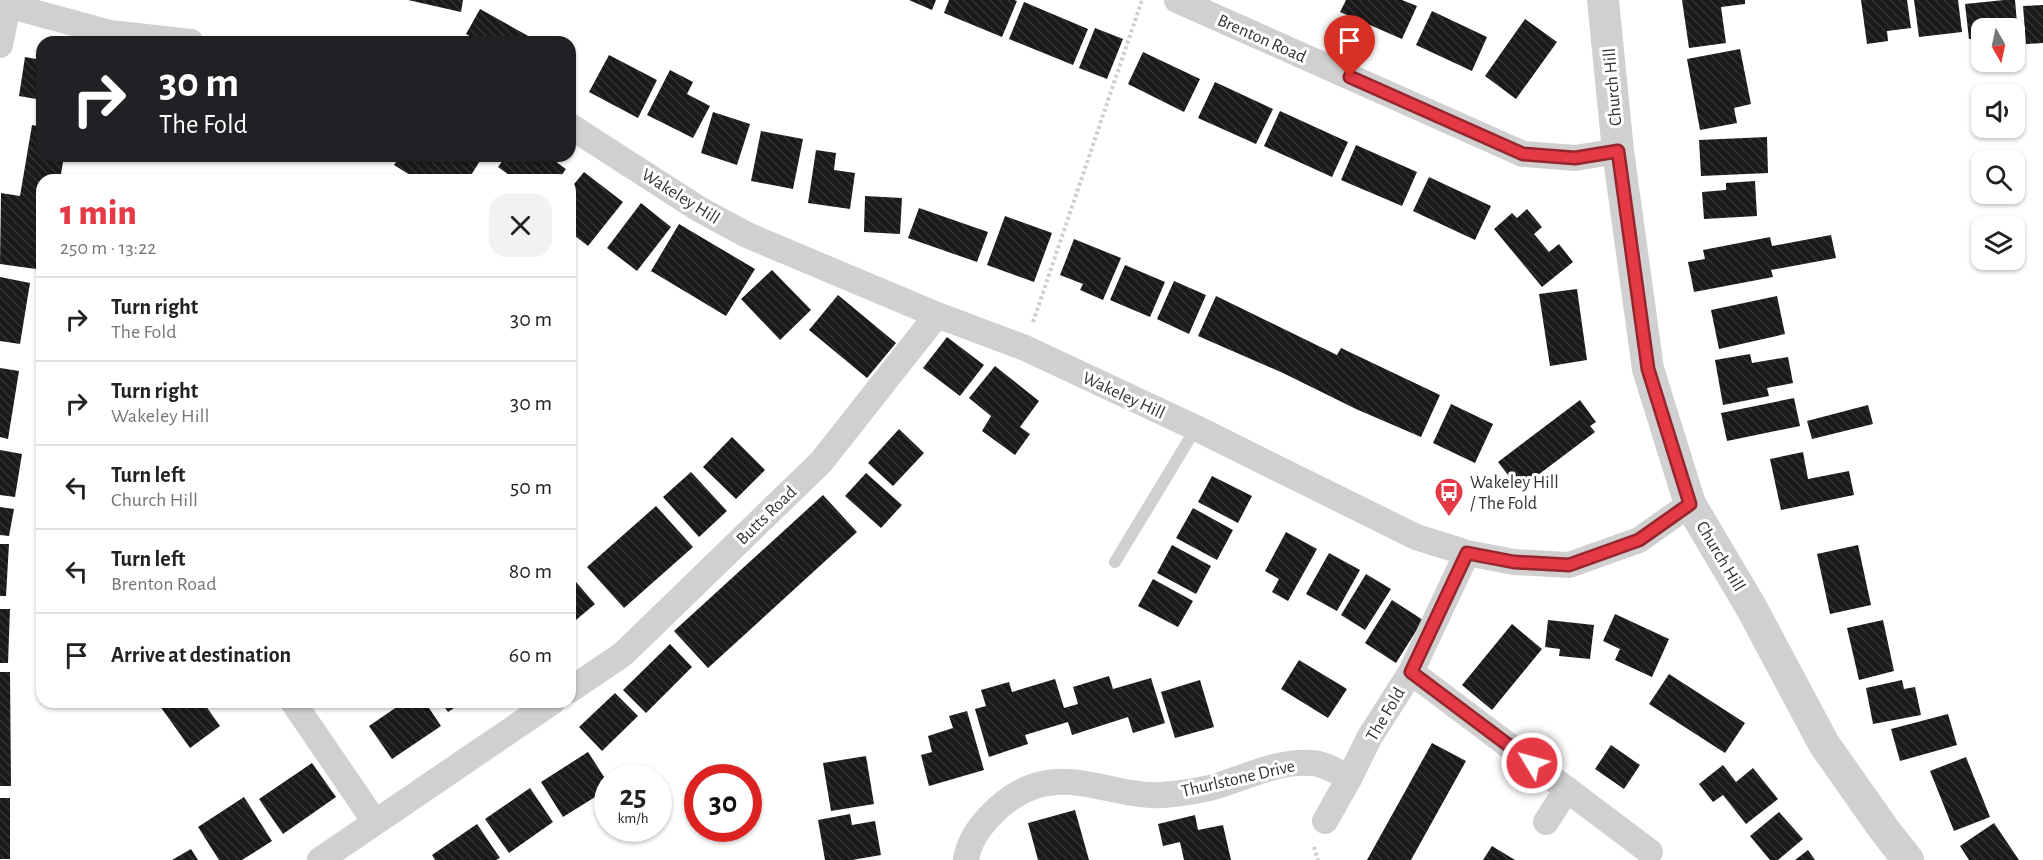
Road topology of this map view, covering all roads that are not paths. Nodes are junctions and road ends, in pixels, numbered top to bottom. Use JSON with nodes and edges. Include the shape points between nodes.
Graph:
{"nodes":[{"id":1,"x":1177,"y":0,"type":"edge"},
{"id":2,"x":1604,"y":0,"type":"edge"},
{"id":3,"x":4,"y":4,"type":"edge"},
{"id":4,"x":137,"y":36,"type":"edge"},
{"id":5,"x":0,"y":45,"type":"edge"},
{"id":6,"x":576,"y":130,"type":"edge"},
{"id":7,"x":1618,"y":151,"type":"junction"},
{"id":8,"x":937,"y":315,"type":"junction"},
{"id":9,"x":1196,"y":428,"type":"junction"},
{"id":10,"x":1690,"y":504,"type":"junction"},
{"id":11,"x":1467,"y":553,"type":"junction"},
{"id":12,"x":1115,"y":562,"type":"dead end"},
{"id":13,"x":1411,"y":672,"type":"junction"},
{"id":14,"x":576,"y":686,"type":"edge"},
{"id":15,"x":296,"y":708,"type":"edge"},
{"id":16,"x":543,"y":708,"type":"edge"},
{"id":17,"x":1350,"y":777,"type":"junction"},
{"id":18,"x":1567,"y":789,"type":"junction"},
{"id":19,"x":1325,"y":821,"type":"dead end"},
{"id":20,"x":375,"y":822,"type":"junction"},
{"id":21,"x":1546,"y":822,"type":"dead end"},
{"id":22,"x":1650,"y":852,"type":"dead end"},
{"id":23,"x":321,"y":860,"type":"edge"},
{"id":24,"x":966,"y":860,"type":"edge"},
{"id":25,"x":1908,"y":860,"type":"edge"}],
"edges":[{"from":1,"to":7,"type":"street","name":"Brenton Road","via":[[1523,154],[1575,158]]},
{"from":2,"to":7,"type":"street","name":"Church Hill"},
{"from":3,"to":4,"type":"street","via":[[110,33]]},
{"from":3,"to":5,"type":"street"},
{"from":6,"to":8,"type":"street","name":"Wakeley Hill","via":[[747,236]]},
{"from":7,"to":10,"type":"street","name":"Church Hill","via":[[1648,369]]},
{"from":8,"to":9,"type":"street","name":"Wakeley Hill","via":[[1025,348]]},
{"from":8,"to":14,"type":"street","name":"Butts Road","via":[[821,462],[623,654]]},
{"from":9,"to":11,"type":"street","name":"Wakeley Hill","via":[[1406,532]]},
{"from":9,"to":12,"type":"lane"},
{"from":10,"to":11,"type":"street","name":"Wakeley Hill","via":[[1639,540],[1569,565],[1514,562]]},
{"from":10,"to":25,"type":"street","name":"Church Hill","via":[[1824,744]]},
{"from":11,"to":13,"type":"street","name":"The Fold"},
{"from":13,"to":17,"type":"street","name":"The Fold","via":[[1369,738]]},
{"from":13,"to":18,"type":"street"},
{"from":15,"to":20,"type":"street"},
{"from":16,"to":20,"type":"street"},
{"from":17,"to":19,"type":"street"},
{"from":17,"to":24,"type":"street","name":"Thurlstone Drive","via":[[1313,762],[1286,765],[1209,788],[1152,795],[1088,784],[1060,782],[1035,786],[1013,796],[994,812],[974,838]]},
{"from":18,"to":21,"type":"street"},
{"from":18,"to":22,"type":"street"},
{"from":20,"to":23,"type":"street"}]}
